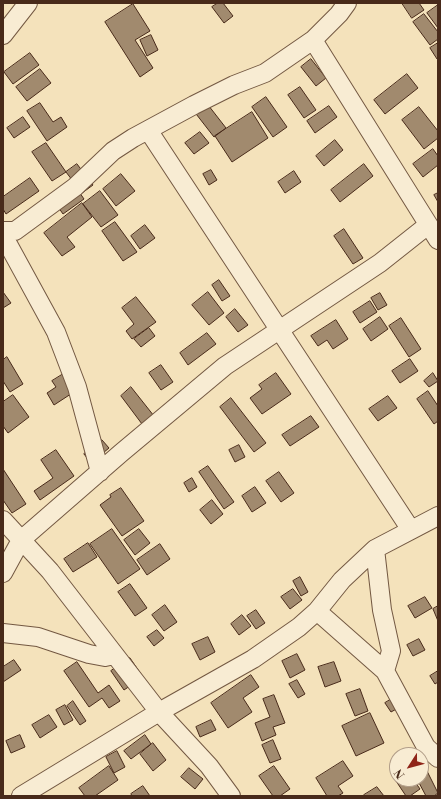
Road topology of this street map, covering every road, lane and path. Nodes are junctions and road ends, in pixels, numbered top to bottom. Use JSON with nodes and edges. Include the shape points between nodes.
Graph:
{"nodes":[{"id":1,"x":28,"y":3,"type":"edge"},
{"id":2,"x":347,"y":3,"type":"edge"},
{"id":3,"x":3,"y":35,"type":"edge"},
{"id":4,"x":313,"y":40,"type":"junction"},
{"id":5,"x":148,"y":130,"type":"junction"},
{"id":6,"x":428,"y":225,"type":"junction"},
{"id":7,"x":3,"y":232,"type":"edge"},
{"id":8,"x":3,"y":235,"type":"edge"},
{"id":9,"x":438,"y":240,"type":"edge"},
{"id":10,"x":279,"y":330,"type":"junction"},
{"id":11,"x":100,"y":472,"type":"junction"},
{"id":12,"x":438,"y":516,"type":"edge"},
{"id":13,"x":3,"y":520,"type":"edge"},
{"id":14,"x":411,"y":530,"type":"junction"},
{"id":15,"x":21,"y":540,"type":"junction"},
{"id":16,"x":375,"y":549,"type":"junction"},
{"id":17,"x":3,"y":573,"type":"edge"},
{"id":18,"x":317,"y":611,"type":"junction"},
{"id":19,"x":3,"y":633,"type":"edge"},
{"id":20,"x":114,"y":655,"type":"junction"},
{"id":21,"x":385,"y":670,"type":"junction"},
{"id":22,"x":159,"y":712,"type":"junction"},
{"id":23,"x":438,"y":758,"type":"edge"},
{"id":24,"x":21,"y":796,"type":"edge"},
{"id":25,"x":231,"y":796,"type":"edge"}],
"edges":[{"from":1,"to":3,"type":"street"},
{"from":2,"to":4,"type":"street"},
{"from":4,"to":5,"type":"street","via":[[265,72],[234,85]]},
{"from":4,"to":6,"type":"street"},
{"from":5,"to":7,"type":"street","via":[[113,150],[75,187],[15,231]]},
{"from":5,"to":10,"type":"street"},
{"from":6,"to":9,"type":"street"},
{"from":6,"to":10,"type":"street","via":[[380,263]]},
{"from":8,"to":11,"type":"street","via":[[56,332],[77,387]]},
{"from":10,"to":11,"type":"street","via":[[225,366]]},
{"from":10,"to":14,"type":"street"},
{"from":11,"to":15,"type":"street"},
{"from":12,"to":14,"type":"street"},
{"from":13,"to":15,"type":"street"},
{"from":14,"to":16,"type":"street"},
{"from":15,"to":17,"type":"street"},
{"from":15,"to":20,"type":"street","via":[[50,571]]},
{"from":16,"to":18,"type":"street","via":[[342,580]]},
{"from":16,"to":21,"type":"street","via":[[382,610],[391,651]]},
{"from":18,"to":21,"type":"street"},
{"from":18,"to":22,"type":"street","via":[[253,659]]},
{"from":19,"to":20,"type":"street","via":[[38,637],[89,654],[105,657]]},
{"from":20,"to":22,"type":"street"},
{"from":21,"to":23,"type":"street","via":[[426,747]]},
{"from":22,"to":24,"type":"street"},
{"from":22,"to":25,"type":"street","via":[[209,766]]}]}
